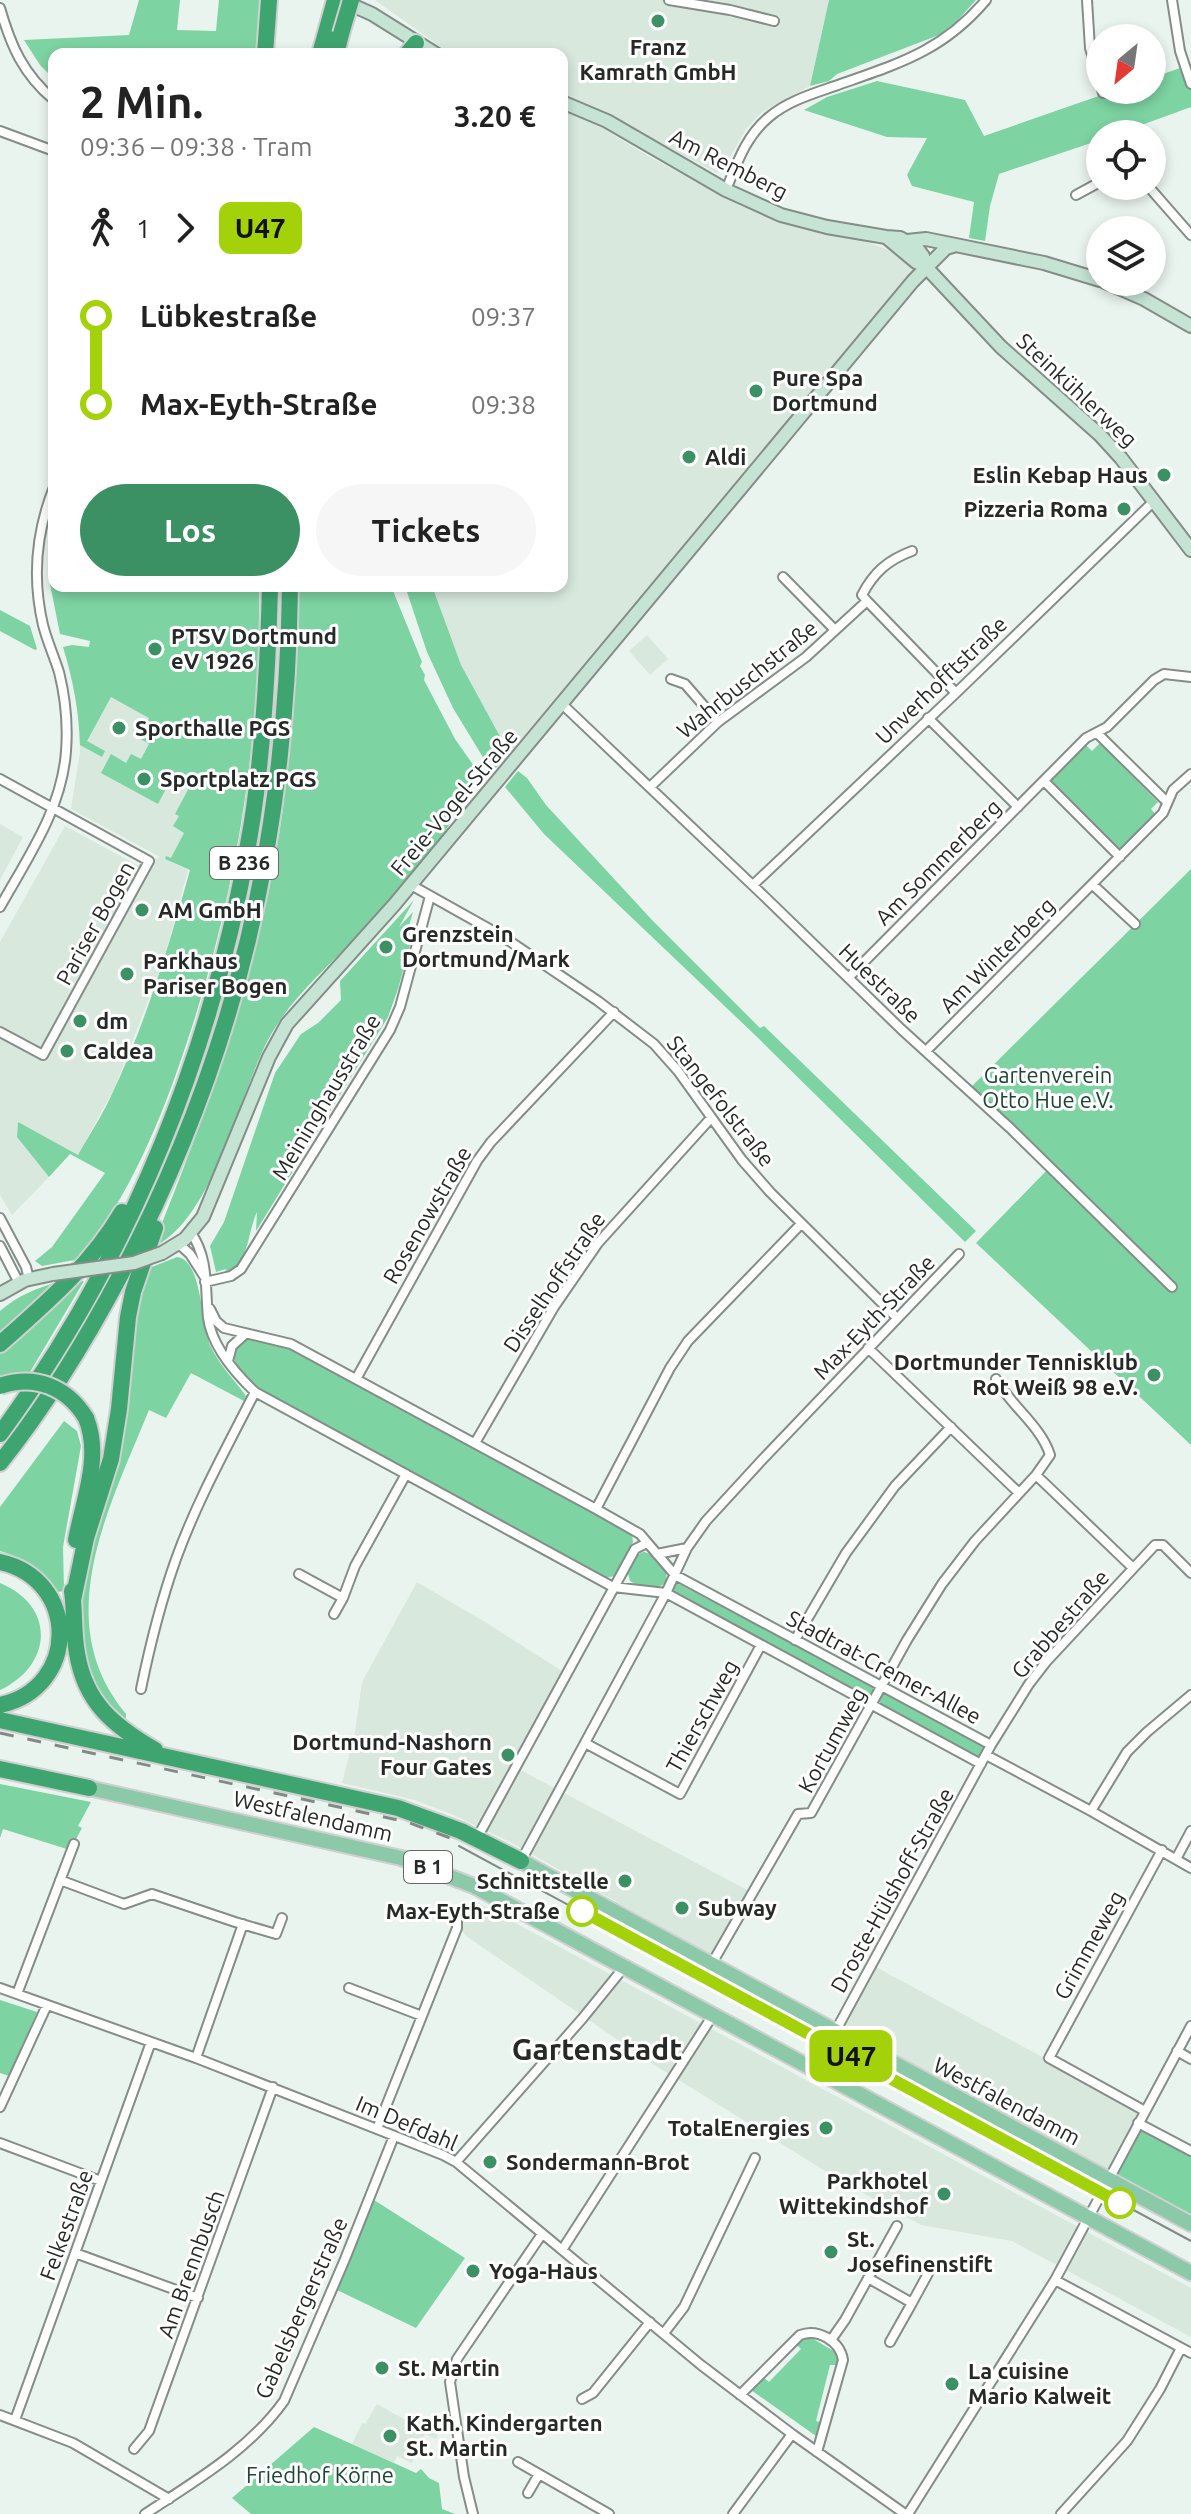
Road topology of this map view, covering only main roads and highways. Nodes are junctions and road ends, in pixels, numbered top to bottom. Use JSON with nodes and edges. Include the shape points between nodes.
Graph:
{"nodes":[{"id":1,"x":269,"y":0,"type":"edge"},
{"id":2,"x":336,"y":0,"type":"edge"},
{"id":3,"x":351,"y":0,"type":"edge"},
{"id":4,"x":334,"y":32,"type":"junction"},
{"id":5,"x":265,"y":48,"type":"edge"},
{"id":6,"x":324,"y":48,"type":"edge"},
{"id":7,"x":335,"y":48,"type":"edge"},
{"id":8,"x":270,"y":592,"type":"edge"},
{"id":9,"x":290,"y":592,"type":"edge"},
{"id":10,"x":189,"y":1128,"type":"junction"},
{"id":11,"x":167,"y":1130,"type":"junction"},
{"id":12,"x":0,"y":1344,"type":"edge"},
{"id":13,"x":0,"y":1386,"type":"edge"},
{"id":14,"x":0,"y":1434,"type":"edge"},
{"id":15,"x":0,"y":1463,"type":"edge"},
{"id":16,"x":0,"y":1562,"type":"edge"},
{"id":17,"x":73,"y":1600,"type":"junction"},
{"id":18,"x":0,"y":1705,"type":"edge"},
{"id":19,"x":0,"y":1720,"type":"edge"},
{"id":20,"x":171,"y":1759,"type":"junction"},
{"id":21,"x":0,"y":1769,"type":"edge"},
{"id":22,"x":89,"y":1788,"type":"joint"},
{"id":23,"x":521,"y":1861,"type":"joint"},
{"id":24,"x":1191,"y":2224,"type":"edge"},
{"id":25,"x":1191,"y":2273,"type":"edge"}],
"edges":[{"from":1,"to":5,"type":"highway"},
{"from":2,"to":4,"type":"highway"},
{"from":3,"to":4,"type":"highway","bridge":true},
{"from":4,"to":6,"type":"highway"},
{"from":4,"to":7,"type":"highway"},
{"from":8,"to":11,"type":"highway","number":"B 236","via":[[263,727],[244,866],[225,954]]},
{"from":9,"to":10,"type":"highway","number":"B 236","via":[[284,726],[265,869],[233,1003]]},
{"from":10,"to":15,"type":"highway","number":"B 236","via":[[99,1314]]},
{"from":10,"to":17,"type":"highway","via":[[187,1154],[133,1292],[111,1459]]},
{"from":11,"to":12,"type":"highway","via":[[101,1244]]},
{"from":11,"to":14,"type":"highway","number":"B 236","via":[[90,1295]]},
{"from":13,"to":17,"type":"highway","bridge":true,"via":[[45,1384],[69,1397],[91,1430],[93,1449],[73,1559]]},
{"from":16,"to":18,"type":"highway","via":[[28,1574],[50,1596],[61,1643],[44,1680],[26,1696]]},
{"from":17,"to":20,"type":"highway","via":[[77,1653],[93,1698],[120,1729]]},
{"from":19,"to":20,"type":"highway","name":"Westfalendamm","number":"B 1"},
{"from":20,"to":23,"type":"highway","name":"Westfalendamm","number":"B 1","via":[[398,1808]]},
{"from":21,"to":22,"type":"highway","name":"Westfalendamm","number":"B 1"},
{"from":22,"to":25,"type":"main road","name":"Westfalendamm","number":"B 1","via":[[338,1843],[418,1864],[474,1886]]},
{"from":23,"to":24,"type":"main road","name":"Westfalendamm","number":"B 1"}]}
